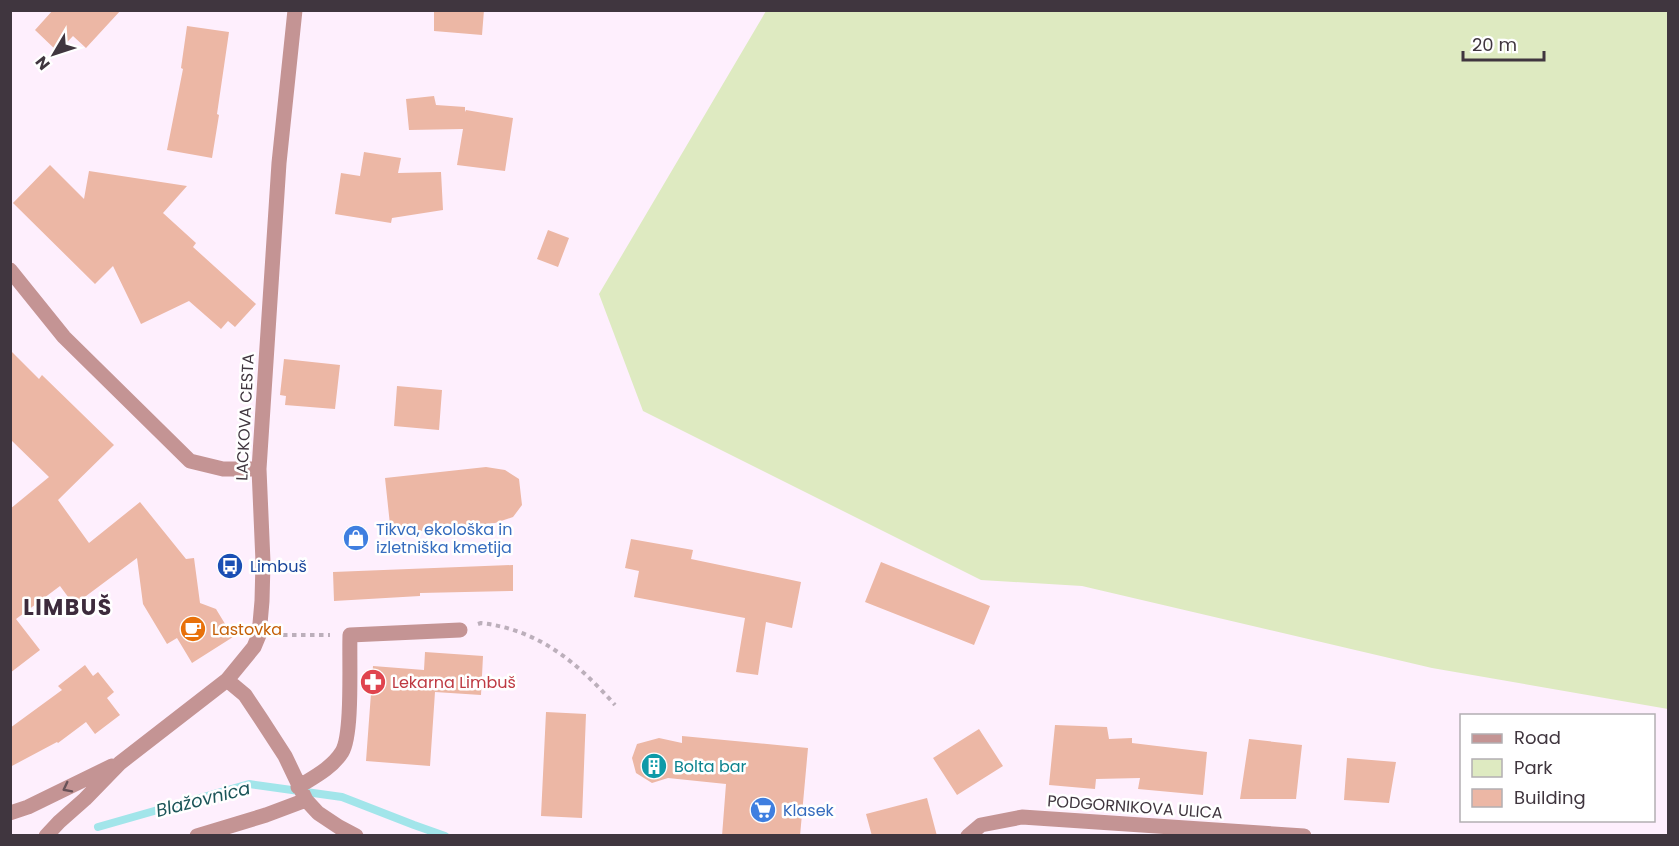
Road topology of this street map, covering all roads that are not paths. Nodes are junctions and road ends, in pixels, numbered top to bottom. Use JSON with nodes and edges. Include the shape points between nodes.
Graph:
{"nodes":[{"id":1,"x":295,"y":10,"type":"edge"},
{"id":2,"x":10,"y":270,"type":"edge"},
{"id":3,"x":259,"y":469,"type":"junction"},
{"id":4,"x":460,"y":630,"type":"road end"},
{"id":5,"x":227,"y":680,"type":"junction"},
{"id":6,"x":120,"y":763,"type":"junction"},
{"id":7,"x":302,"y":793,"type":"junction"},
{"id":8,"x":10,"y":813,"type":"edge"},
{"id":9,"x":338,"y":831,"type":"edge"},
{"id":10,"x":46,"y":836,"type":"edge"},
{"id":11,"x":197,"y":836,"type":"edge"},
{"id":12,"x":356,"y":836,"type":"edge"},
{"id":13,"x":968,"y":836,"type":"edge"},
{"id":14,"x":1304,"y":836,"type":"edge"}],
"edges":[{"from":1,"to":3,"type":"street","name":"LACKOVA CESTA","via":[[279,163]]},
{"from":2,"to":3,"type":"street","via":[[64,337],[190,461],[223,469]]},
{"from":3,"to":5,"type":"street","name":"LACKOVA CESTA","via":[[263,562],[259,635]]},
{"from":4,"to":7,"type":"street","via":[[350,635],[348,732],[343,750]]},
{"from":5,"to":6,"type":"street","name":"LACKOVA CESTA"},
{"from":5,"to":7,"type":"street","via":[[245,695],[285,756]]},
{"from":6,"to":8,"type":"street","one_way":true},
{"from":6,"to":10,"type":"street"},
{"from":7,"to":9,"type":"street"},
{"from":7,"to":11,"type":"street","via":[[266,815]]},
{"from":9,"to":12,"type":"street"},
{"from":13,"to":14,"type":"street","name":"PODGORNIKOVA ULICA","via":[[981,825],[1022,817]]}]}
